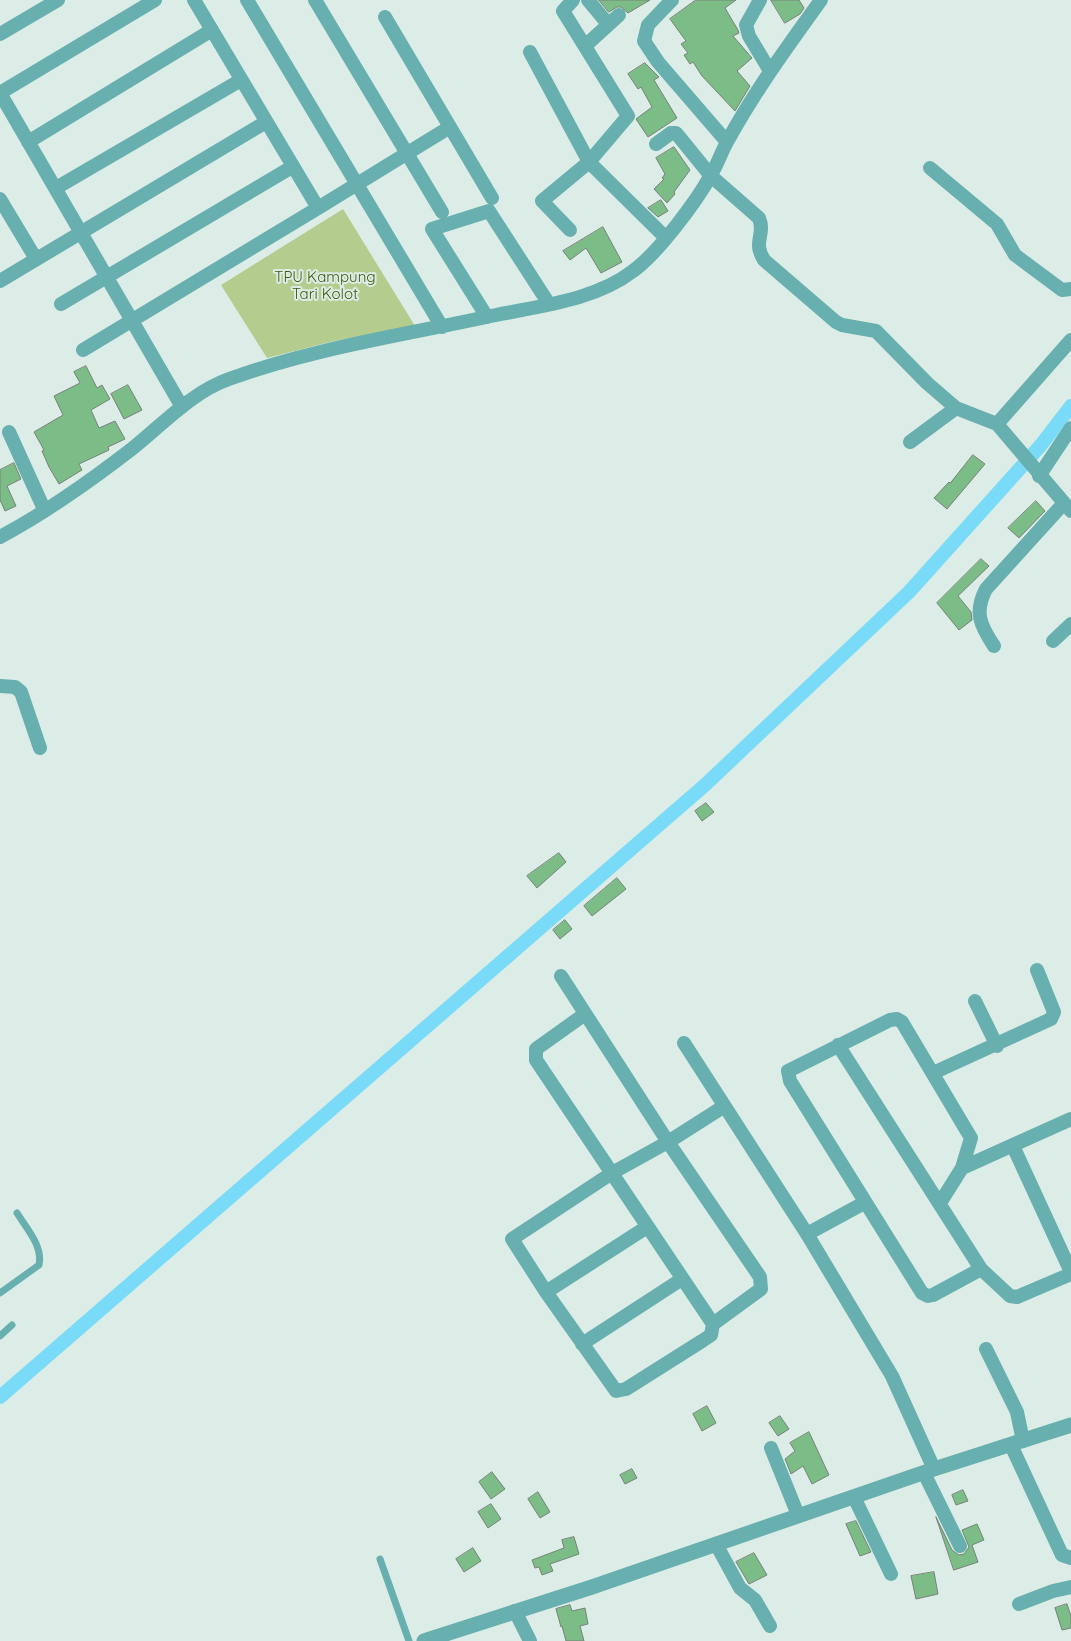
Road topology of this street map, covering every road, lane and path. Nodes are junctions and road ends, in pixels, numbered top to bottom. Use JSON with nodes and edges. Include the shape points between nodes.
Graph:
{"nodes":[{"id":1,"x":58,"y":0,"type":"edge"},
{"id":2,"x":155,"y":0,"type":"edge"},
{"id":3,"x":194,"y":0,"type":"edge"},
{"id":4,"x":247,"y":0,"type":"edge"},
{"id":5,"x":315,"y":0,"type":"edge"},
{"id":6,"x":573,"y":0,"type":"edge"},
{"id":7,"x":588,"y":0,"type":"edge"},
{"id":8,"x":672,"y":0,"type":"edge"},
{"id":9,"x":760,"y":0,"type":"edge"},
{"id":10,"x":821,"y":0,"type":"edge"},
{"id":11,"x":619,"y":14,"type":"dead end"},
{"id":12,"x":385,"y":17,"type":"dead end"},
{"id":13,"x":608,"y":24,"type":"junction"},
{"id":14,"x":212,"y":30,"type":"junction"},
{"id":15,"x":0,"y":34,"type":"edge"},
{"id":16,"x":585,"y":46,"type":"junction"},
{"id":17,"x":530,"y":52,"type":"dead end"},
{"id":18,"x":770,"y":71,"type":"junction"},
{"id":19,"x":241,"y":80,"type":"junction"},
{"id":20,"x":0,"y":93,"type":"edge"},
{"id":21,"x":266,"y":122,"type":"junction"},
{"id":22,"x":450,"y":127,"type":"junction"},
{"id":23,"x":28,"y":142,"type":"junction"},
{"id":24,"x":727,"y":142,"type":"junction"},
{"id":25,"x":656,"y":144,"type":"dead end"},
{"id":26,"x":407,"y":154,"type":"junction"},
{"id":27,"x":589,"y":162,"type":"junction"},
{"id":28,"x":292,"y":166,"type":"junction"},
{"id":29,"x":930,"y":168,"type":"dead end"},
{"id":30,"x":711,"y":176,"type":"junction"},
{"id":31,"x":356,"y":185,"type":"junction"},
{"id":32,"x":56,"y":188,"type":"junction"},
{"id":33,"x":492,"y":198,"type":"dead end"},
{"id":34,"x":0,"y":199,"type":"edge"},
{"id":35,"x":318,"y":208,"type":"junction"},
{"id":36,"x":442,"y":212,"type":"dead end"},
{"id":37,"x":4,"y":218,"type":"edge"},
{"id":38,"x":570,"y":230,"type":"dead end"},
{"id":39,"x":82,"y":232,"type":"junction"},
{"id":40,"x":666,"y":238,"type":"junction"},
{"id":41,"x":36,"y":259,"type":"junction"},
{"id":42,"x":108,"y":276,"type":"junction"},
{"id":43,"x":0,"y":280,"type":"edge"},
{"id":44,"x":1071,"y":289,"type":"edge"},
{"id":45,"x":61,"y":304,"type":"dead end"},
{"id":46,"x":550,"y":304,"type":"junction"},
{"id":47,"x":487,"y":317,"type":"junction"},
{"id":48,"x":133,"y":321,"type":"junction"},
{"id":49,"x":442,"y":327,"type":"junction"},
{"id":50,"x":1071,"y":340,"type":"edge"},
{"id":51,"x":83,"y":350,"type":"dead end"},
{"id":52,"x":182,"y":407,"type":"junction"},
{"id":53,"x":956,"y":408,"type":"junction"},
{"id":54,"x":997,"y":424,"type":"junction"},
{"id":55,"x":1071,"y":428,"type":"edge"},
{"id":56,"x":9,"y":432,"type":"dead end"},
{"id":57,"x":910,"y":442,"type":"dead end"},
{"id":58,"x":1037,"y":472,"type":"junction"},
{"id":59,"x":1068,"y":507,"type":"edge"},
{"id":60,"x":44,"y":509,"type":"junction"},
{"id":61,"x":0,"y":537,"type":"edge"},
{"id":62,"x":1071,"y":624,"type":"edge"},
{"id":63,"x":1053,"y":641,"type":"dead end"},
{"id":64,"x":994,"y":646,"type":"dead end"},
{"id":65,"x":0,"y":686,"type":"edge"},
{"id":66,"x":40,"y":748,"type":"dead end"},
{"id":67,"x":1037,"y":970,"type":"dead end"},
{"id":68,"x":560,"y":976,"type":"dead end"},
{"id":69,"x":975,"y":1001,"type":"dead end"},
{"id":70,"x":585,"y":1014,"type":"junction"},
{"id":71,"x":684,"y":1043,"type":"dead end"},
{"id":72,"x":838,"y":1045,"type":"junction"},
{"id":73,"x":997,"y":1046,"type":"junction"},
{"id":74,"x":933,"y":1073,"type":"junction"},
{"id":75,"x":723,"y":1107,"type":"junction"},
{"id":76,"x":1071,"y":1119,"type":"edge"},
{"id":77,"x":668,"y":1142,"type":"junction"},
{"id":78,"x":1013,"y":1146,"type":"junction"},
{"id":79,"x":962,"y":1168,"type":"junction"},
{"id":80,"x":612,"y":1173,"type":"junction"},
{"id":81,"x":864,"y":1203,"type":"junction"},
{"id":82,"x":940,"y":1203,"type":"junction"},
{"id":83,"x":16,"y":1213,"type":"dead end"},
{"id":84,"x":647,"y":1227,"type":"junction"},
{"id":85,"x":807,"y":1234,"type":"junction"},
{"id":86,"x":981,"y":1269,"type":"junction"},
{"id":87,"x":1071,"y":1273,"type":"edge"},
{"id":88,"x":682,"y":1279,"type":"junction"},
{"id":89,"x":0,"y":1292,"type":"edge"},
{"id":90,"x":546,"y":1292,"type":"junction"},
{"id":91,"x":713,"y":1324,"type":"junction"},
{"id":92,"x":12,"y":1325,"type":"dead end"},
{"id":93,"x":0,"y":1336,"type":"edge"},
{"id":94,"x":582,"y":1344,"type":"junction"},
{"id":95,"x":986,"y":1349,"type":"dead end"},
{"id":96,"x":1071,"y":1425,"type":"edge"},
{"id":97,"x":1017,"y":1443,"type":"junction"},
{"id":98,"x":771,"y":1448,"type":"dead end"},
{"id":99,"x":929,"y":1471,"type":"junction"},
{"id":100,"x":854,"y":1496,"type":"junction"},
{"id":101,"x":798,"y":1515,"type":"junction"},
{"id":102,"x":716,"y":1544,"type":"junction"},
{"id":103,"x":960,"y":1546,"type":"dead end"},
{"id":104,"x":1071,"y":1558,"type":"edge"},
{"id":105,"x":380,"y":1559,"type":"dead end"},
{"id":106,"x":891,"y":1574,"type":"dead end"},
{"id":107,"x":1071,"y":1587,"type":"edge"},
{"id":108,"x":1019,"y":1604,"type":"dead end"},
{"id":109,"x":515,"y":1611,"type":"junction"},
{"id":110,"x":770,"y":1626,"type":"dead end"},
{"id":111,"x":409,"y":1641,"type":"edge"},
{"id":112,"x":424,"y":1641,"type":"edge"},
{"id":113,"x":530,"y":1641,"type":"edge"}],
"edges":[{"from":1,"to":15,"type":"street"},
{"from":2,"to":20,"type":"street"},
{"from":3,"to":14,"type":"street"},
{"from":4,"to":31,"type":"street"},
{"from":5,"to":26,"type":"street"},
{"from":6,"to":16,"type":"street","via":[[563,10]]},
{"from":7,"to":13,"type":"street"},
{"from":8,"to":24,"type":"street","via":[[648,25],[644,41],[658,62]]},
{"from":9,"to":18,"type":"street","via":[[746,25]]},
{"from":10,"to":18,"type":"street"},
{"from":11,"to":13,"type":"street"},
{"from":12,"to":22,"type":"street"},
{"from":13,"to":16,"type":"street"},
{"from":14,"to":19,"type":"street"},
{"from":14,"to":23,"type":"street"},
{"from":16,"to":27,"type":"street","via":[[628,116]]},
{"from":17,"to":27,"type":"street"},
{"from":18,"to":24,"type":"street"},
{"from":19,"to":21,"type":"street"},
{"from":19,"to":32,"type":"street"},
{"from":20,"to":23,"type":"street"},
{"from":21,"to":28,"type":"street"},
{"from":21,"to":39,"type":"street"},
{"from":22,"to":26,"type":"street"},
{"from":22,"to":33,"type":"street"},
{"from":23,"to":32,"type":"street"},
{"from":24,"to":30,"type":"street"},
{"from":25,"to":30,"type":"street","via":[[675,133]]},
{"from":26,"to":31,"type":"street"},
{"from":26,"to":36,"type":"street"},
{"from":27,"to":38,"type":"street","via":[[542,201]]},
{"from":27,"to":40,"type":"street"},
{"from":28,"to":35,"type":"street"},
{"from":28,"to":42,"type":"street"},
{"from":29,"to":44,"type":"street","via":[[997,224],[1015,255],[1062,290]]},
{"from":30,"to":40,"type":"street"},
{"from":30,"to":53,"type":"street","via":[[759,218],[762,225],[758,248],[764,260],[836,322],[876,331]]},
{"from":31,"to":35,"type":"street"},
{"from":31,"to":49,"type":"street"},
{"from":32,"to":39,"type":"street"},
{"from":34,"to":37,"type":"street"},
{"from":35,"to":48,"type":"street"},
{"from":37,"to":41,"type":"street"},
{"from":39,"to":41,"type":"street"},
{"from":39,"to":42,"type":"street"},
{"from":40,"to":46,"type":"street","via":[[628,274],[592,293]]},
{"from":41,"to":43,"type":"street"},
{"from":42,"to":45,"type":"street"},
{"from":42,"to":48,"type":"street"},
{"from":46,"to":47,"type":"street"},
{"from":46,"to":47,"type":"street","via":[[489,211],[432,229]]},
{"from":47,"to":49,"type":"street"},
{"from":48,"to":51,"type":"street"},
{"from":48,"to":52,"type":"street"},
{"from":49,"to":52,"type":"street","via":[[374,339],[248,372],[214,386]]},
{"from":50,"to":54,"type":"street"},
{"from":52,"to":60,"type":"street","via":[[116,461]]},
{"from":53,"to":54,"type":"street"},
{"from":53,"to":57,"type":"street"},
{"from":54,"to":58,"type":"street"},
{"from":55,"to":58,"type":"street"},
{"from":56,"to":60,"type":"street"},
{"from":58,"to":59,"type":"street"},
{"from":59,"to":64,"type":"street","via":[[986,589],[978,606],[979,616]]},
{"from":60,"to":61,"type":"street"},
{"from":62,"to":63,"type":"street"},
{"from":65,"to":66,"type":"street","via":[[15,687],[21,692]]},
{"from":67,"to":73,"type":"street","via":[[1054,1012],[1052,1017],[1048,1022]]},
{"from":68,"to":70,"type":"street"},
{"from":69,"to":73,"type":"street"},
{"from":70,"to":77,"type":"street"},
{"from":70,"to":80,"type":"street","via":[[536,1049],[536,1060]]},
{"from":71,"to":75,"type":"street"},
{"from":72,"to":74,"type":"street","via":[[897,1019]]},
{"from":72,"to":81,"type":"street","via":[[791,1069],[788,1078]]},
{"from":72,"to":82,"type":"street"},
{"from":73,"to":74,"type":"street"},
{"from":74,"to":79,"type":"street","via":[[971,1138]]},
{"from":75,"to":77,"type":"street"},
{"from":75,"to":85,"type":"street"},
{"from":76,"to":78,"type":"street"},
{"from":77,"to":80,"type":"street"},
{"from":77,"to":91,"type":"street","via":[[760,1277],[761,1288]]},
{"from":78,"to":79,"type":"street"},
{"from":78,"to":87,"type":"street"},
{"from":79,"to":82,"type":"street"},
{"from":80,"to":84,"type":"street"},
{"from":80,"to":90,"type":"street","via":[[513,1236],[513,1242]]},
{"from":81,"to":85,"type":"street"},
{"from":81,"to":86,"type":"street","via":[[925,1295],[934,1295]]},
{"from":82,"to":86,"type":"street"},
{"from":83,"to":89,"type":"lane","via":[[41,1256],[39,1265]]},
{"from":84,"to":88,"type":"street"},
{"from":84,"to":90,"type":"street"},
{"from":85,"to":99,"type":"street","via":[[892,1376]]},
{"from":86,"to":87,"type":"street","via":[[1010,1296],[1017,1297]]},
{"from":88,"to":91,"type":"street"},
{"from":88,"to":94,"type":"street"},
{"from":90,"to":94,"type":"street"},
{"from":91,"to":94,"type":"street","via":[[711,1334],[702,1341],[623,1390],[614,1389]]},
{"from":92,"to":93,"type":"lane"},
{"from":95,"to":97,"type":"street","via":[[1017,1412]]},
{"from":96,"to":97,"type":"street"},
{"from":97,"to":99,"type":"street"},
{"from":97,"to":104,"type":"street","via":[[1062,1555]]},
{"from":98,"to":101,"type":"street"},
{"from":99,"to":100,"type":"street"},
{"from":99,"to":103,"type":"street"},
{"from":100,"to":101,"type":"street"},
{"from":100,"to":106,"type":"street"},
{"from":101,"to":102,"type":"street"},
{"from":102,"to":109,"type":"street"},
{"from":102,"to":110,"type":"street","via":[[740,1588],[755,1600]]},
{"from":105,"to":111,"type":"lane"},
{"from":107,"to":108,"type":"street"},
{"from":109,"to":112,"type":"street"},
{"from":109,"to":113,"type":"street"}]}
